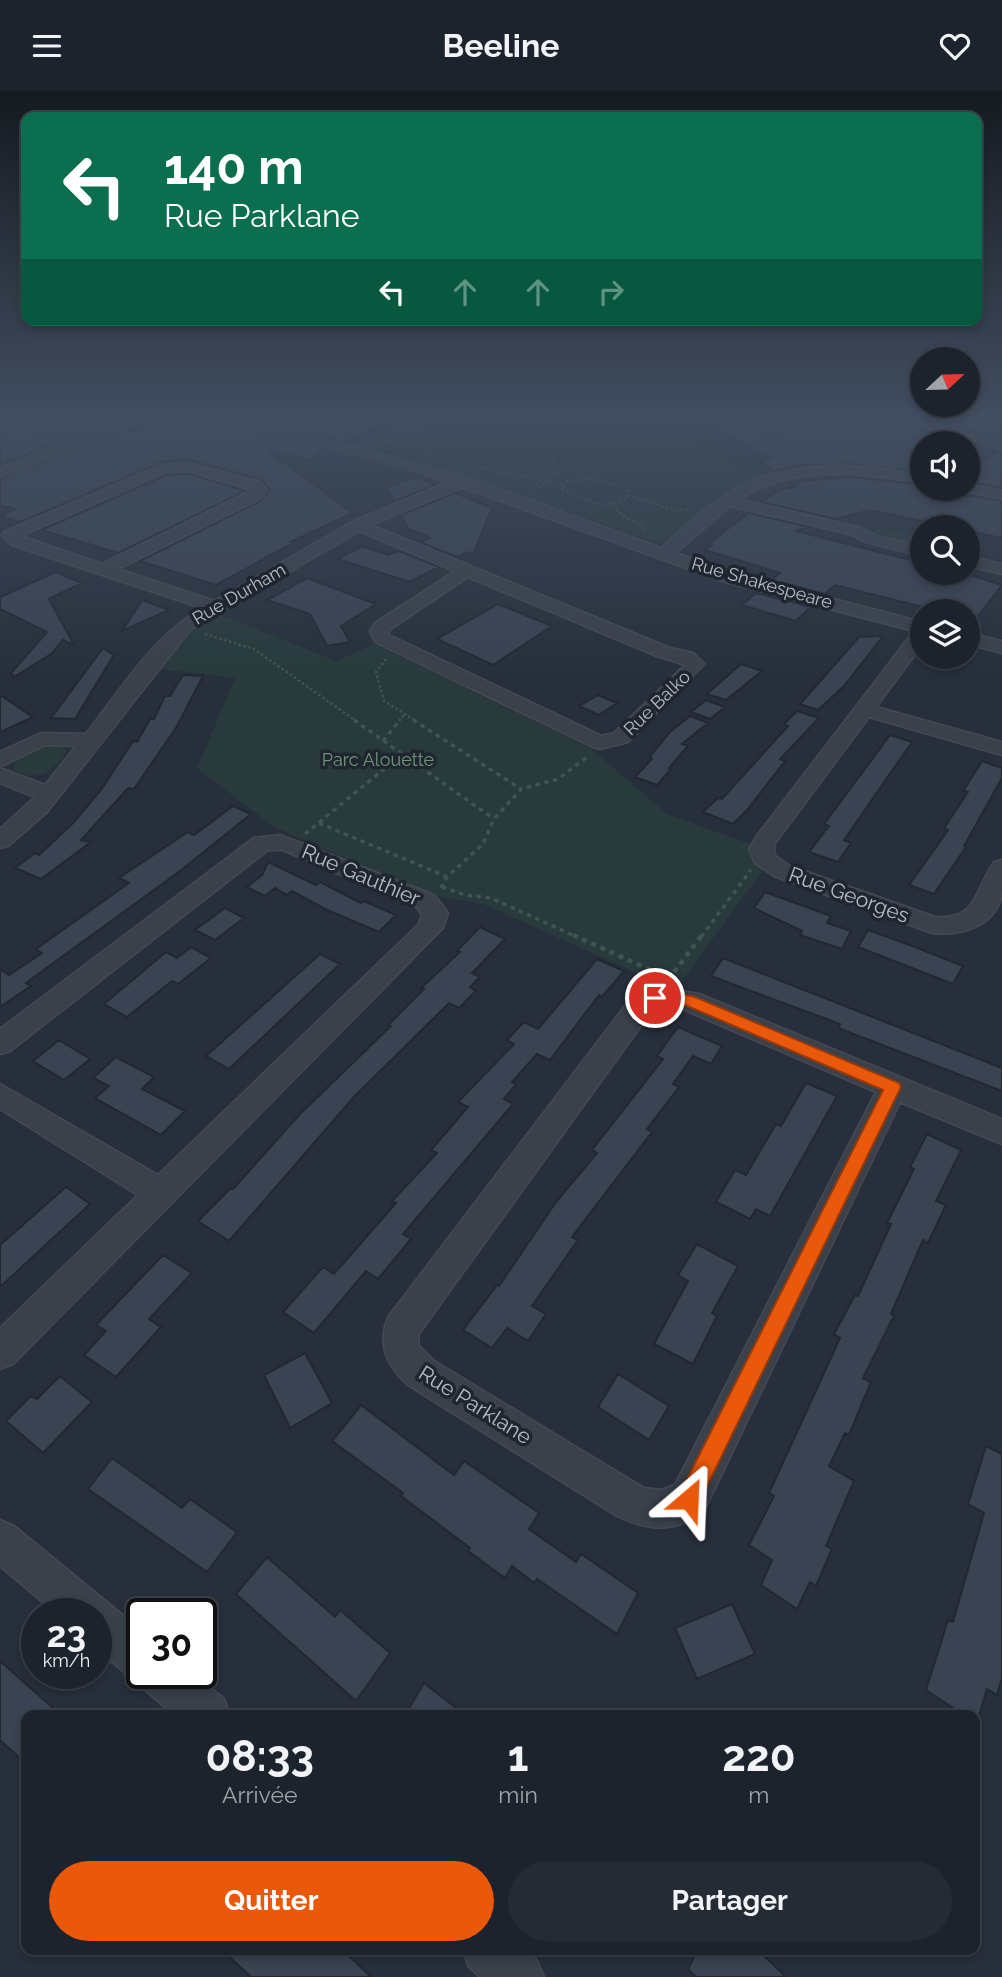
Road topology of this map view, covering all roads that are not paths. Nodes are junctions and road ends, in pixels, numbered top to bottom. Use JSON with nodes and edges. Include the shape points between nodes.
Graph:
{"nodes":[{"id":1,"x":86,"y":502,"type":"edge"},
{"id":2,"x":242,"y":502,"type":"edge"},
{"id":3,"x":408,"y":502,"type":"edge"},
{"id":4,"x":521,"y":502,"type":"edge"},
{"id":5,"x":726,"y":502,"type":"edge"},
{"id":6,"x":731,"y":502,"type":"edge"},
{"id":7,"x":358,"y":525,"type":"junction"},
{"id":8,"x":901,"y":529,"type":"dead end"},
{"id":9,"x":855,"y":531,"type":"junction"},
{"id":10,"x":910,"y":548,"type":"edge"},
{"id":11,"x":663,"y":554,"type":"junction"},
{"id":12,"x":980,"y":564,"type":"edge"},
{"id":13,"x":105,"y":569,"type":"junction"},
{"id":14,"x":1002,"y":569,"type":"edge"},
{"id":15,"x":466,"y":571,"type":"junction"},
{"id":16,"x":214,"y":606,"type":"junction"},
{"id":17,"x":910,"y":624,"type":"edge"},
{"id":18,"x":980,"y":641,"type":"edge"},
{"id":19,"x":1002,"y":647,"type":"edge"},
{"id":20,"x":910,"y":649,"type":"edge"},
{"id":21,"x":865,"y":710,"type":"junction"},
{"id":22,"x":92,"y":740,"type":"junction"},
{"id":23,"x":1002,"y":749,"type":"edge"},
{"id":24,"x":0,"y":761,"type":"edge"},
{"id":25,"x":0,"y":775,"type":"edge"},
{"id":26,"x":49,"y":796,"type":"junction"},
{"id":27,"x":0,"y":841,"type":"edge"},
{"id":28,"x":1002,"y":867,"type":"edge"},
{"id":29,"x":0,"y":1044,"type":"edge"},
{"id":30,"x":893,"y":1087,"type":"junction"},
{"id":31,"x":0,"y":1095,"type":"edge"},
{"id":32,"x":1002,"y":1132,"type":"edge"},
{"id":33,"x":161,"y":1193,"type":"junction"},
{"id":34,"x":0,"y":1352,"type":"edge"},
{"id":35,"x":0,"y":1540,"type":"edge"},
{"id":36,"x":70,"y":1598,"type":"edge"},
{"id":37,"x":112,"y":1634,"type":"edge"},
{"id":38,"x":126,"y":1646,"type":"edge"},
{"id":39,"x":177,"y":1689,"type":"edge"},
{"id":40,"x":202,"y":1710,"type":"edge"}],
"edges":[{"from":1,"to":13,"type":"street","via":[[10,535],[18,542]]},
{"from":2,"to":13,"type":"street"},
{"from":3,"to":7,"type":"street","name":"Rue Durham"},
{"from":4,"to":11,"type":"street","name":"Rue Shakespeare"},
{"from":5,"to":11,"type":"street"},
{"from":6,"to":9,"type":"street"},
{"from":7,"to":15,"type":"street","name":"Rue Balko"},
{"from":7,"to":16,"type":"street","name":"Rue Durham"},
{"from":8,"to":9,"type":"street","via":[[874,524]]},
{"from":9,"to":10,"type":"street"},
{"from":11,"to":17,"type":"street","name":"Rue Shakespeare","via":[[728,577]]},
{"from":12,"to":14,"type":"street"},
{"from":13,"to":16,"type":"street"},
{"from":15,"to":15,"type":"street","name":"Rue Balko","via":[[685,657],[695,664],[621,738],[600,743],[381,638],[381,627]]},
{"from":16,"to":22,"type":"street","name":"Rue Durham","via":[[176,632]]},
{"from":18,"to":19,"type":"street"},
{"from":20,"to":21,"type":"street","name":"Rue Georges"},
{"from":21,"to":23,"type":"street"},
{"from":21,"to":28,"type":"street","name":"Rue Georges","via":[[764,842],[764,858],[782,871],[947,927],[961,926],[979,914]]},
{"from":22,"to":24,"type":"street","via":[[41,739]]},
{"from":22,"to":26,"type":"street","name":"Rue Durham"},
{"from":25,"to":26,"type":"street"},
{"from":26,"to":27,"type":"street","name":"Rue Durham"},
{"from":29,"to":33,"type":"street","name":"Rue Gauthier","via":[[262,843],[291,845],[431,906],[435,913],[430,928]]},
{"from":30,"to":30,"type":"street","name":"Rue Parklane","via":[[671,996],[662,988],[635,1013],[401,1327],[398,1344],[406,1360],[646,1510],[676,1508],[689,1499]]},
{"from":30,"to":32,"type":"street"},
{"from":31,"to":33,"type":"street"},
{"from":33,"to":34,"type":"street","name":"Rue Gauthier"},
{"from":35,"to":36,"type":"street"},
{"from":37,"to":38,"type":"street"},
{"from":39,"to":40,"type":"street"}]}
